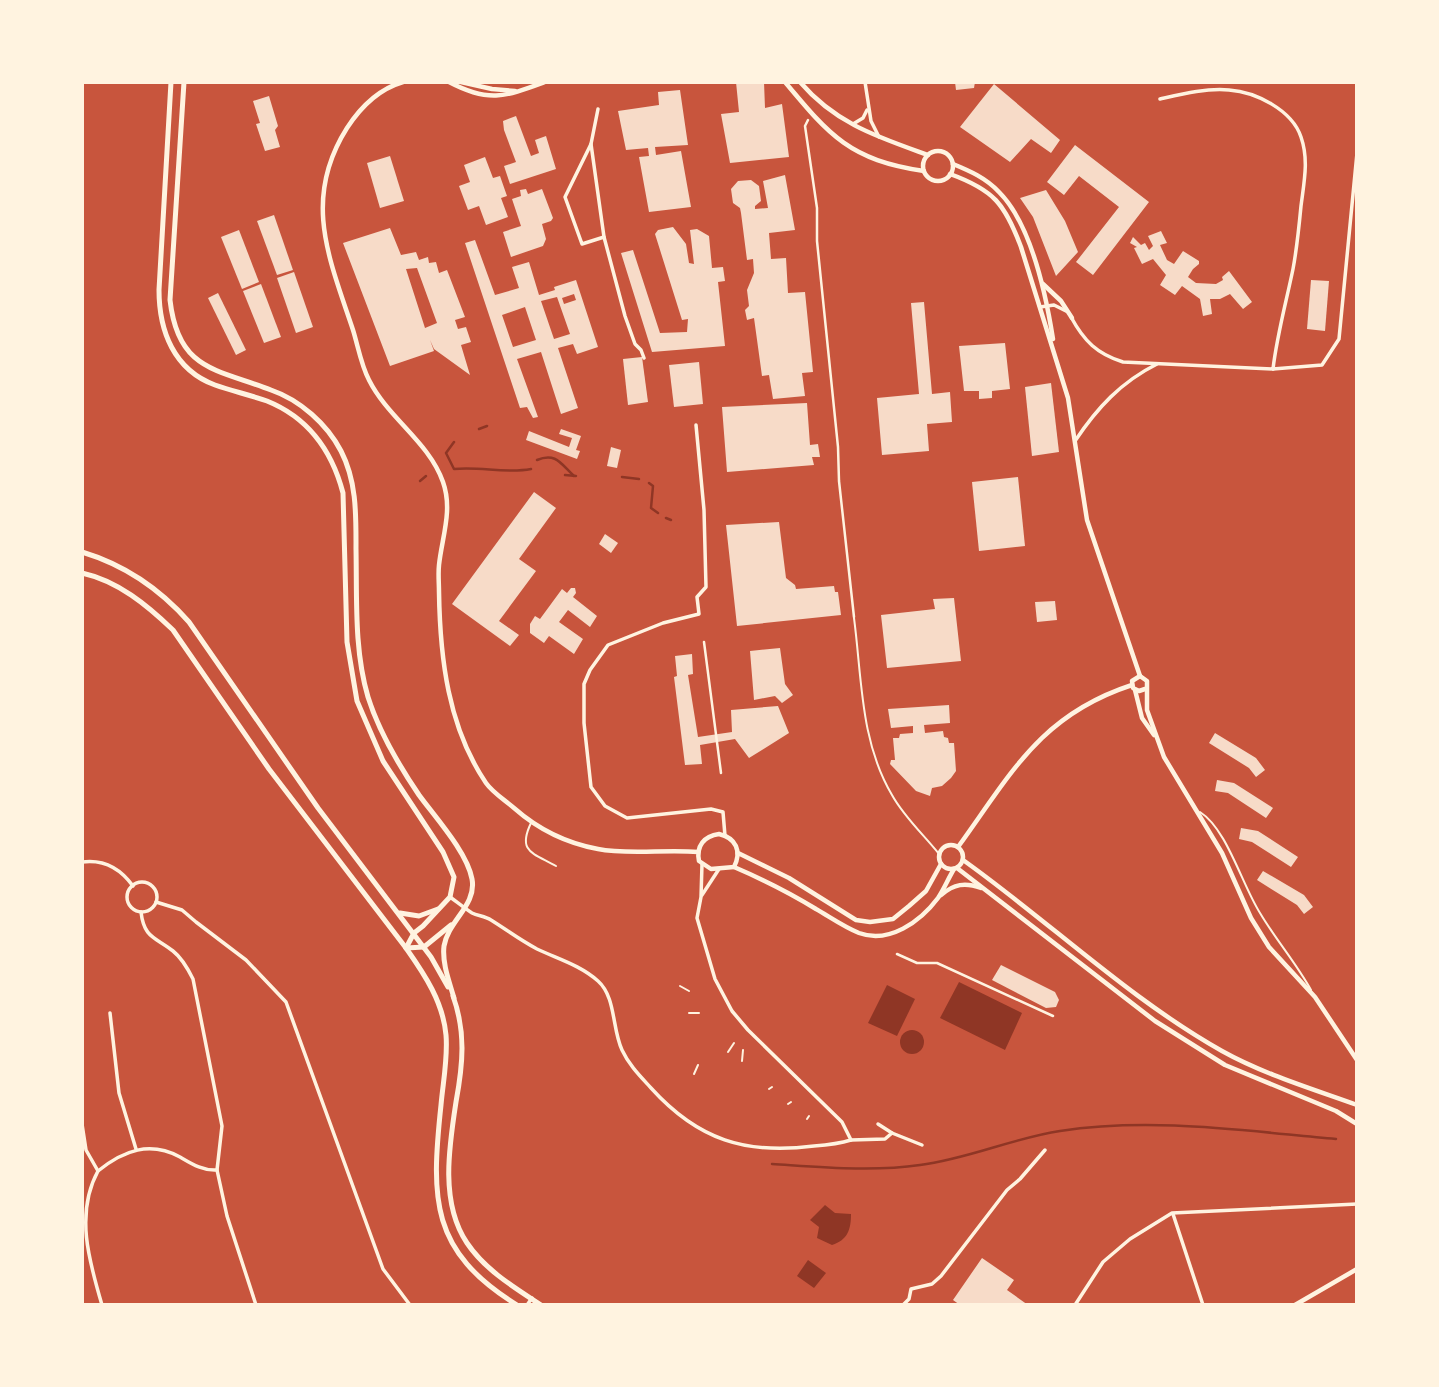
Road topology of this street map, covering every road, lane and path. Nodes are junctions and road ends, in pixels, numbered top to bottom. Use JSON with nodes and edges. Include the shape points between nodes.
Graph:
{"nodes":[{"id":1,"x":170,"y":82,"type":"edge"},
{"id":2,"x":184,"y":82,"type":"edge"},
{"id":3,"x":403,"y":82,"type":"edge"},
{"id":4,"x":449,"y":82,"type":"edge"},
{"id":5,"x":461,"y":82,"type":"edge"},
{"id":6,"x":785,"y":82,"type":"edge"},
{"id":7,"x":800,"y":82,"type":"edge"},
{"id":8,"x":866,"y":82,"type":"edge"},
{"id":9,"x":544,"y":83,"type":"edge"},
{"id":10,"x":520,"y":91,"type":"junction"},
{"id":11,"x":1160,"y":99,"type":"dead end"},
{"id":12,"x":868,"y":101,"type":"junction"},
{"id":13,"x":598,"y":109,"type":"dead end"},
{"id":14,"x":808,"y":120,"type":"dead end"},
{"id":15,"x":851,"y":125,"type":"junction"},
{"id":16,"x":879,"y":137,"type":"junction"},
{"id":17,"x":591,"y":144,"type":"junction"},
{"id":18,"x":1357,"y":153,"type":"edge"},
{"id":19,"x":928,"y":155,"type":"junction"},
{"id":20,"x":953,"y":164,"type":"junction"},
{"id":21,"x":924,"y":171,"type":"junction"},
{"id":22,"x":950,"y":174,"type":"junction"},
{"id":23,"x":604,"y":237,"type":"junction"},
{"id":24,"x":1041,"y":282,"type":"junction"},
{"id":25,"x":1048,"y":305,"type":"junction"},
{"id":26,"x":1040,"y":307,"type":"junction"},
{"id":27,"x":1072,"y":318,"type":"junction"},
{"id":28,"x":1054,"y":351,"type":"junction"},
{"id":29,"x":644,"y":358,"type":"dead end"},
{"id":30,"x":1157,"y":365,"type":"junction"},
{"id":31,"x":1273,"y":369,"type":"junction"},
{"id":32,"x":696,"y":425,"type":"dead end"},
{"id":33,"x":1074,"y":443,"type":"junction"},
{"id":34,"x":82,"y":552,"type":"edge"},
{"id":35,"x":82,"y":573,"type":"edge"},
{"id":36,"x":854,"y":617,"type":"joint"},
{"id":37,"x":704,"y":642,"type":"dead end"},
{"id":38,"x":1140,"y":676,"type":"junction"},
{"id":39,"x":1133,"y":688,"type":"junction"},
{"id":40,"x":1146,"y":688,"type":"junction"},
{"id":41,"x":1157,"y":738,"type":"junction"},
{"id":42,"x":721,"y":774,"type":"dead end"},
{"id":43,"x":1197,"y":810,"type":"junction"},
{"id":44,"x":531,"y":823,"type":"junction"},
{"id":45,"x":725,"y":835,"type":"junction"},
{"id":46,"x":958,"y":847,"type":"junction"},
{"id":47,"x":698,"y":852,"type":"junction"},
{"id":48,"x":738,"y":853,"type":"junction"},
{"id":49,"x":939,"y":854,"type":"junction"},
{"id":50,"x":963,"y":860,"type":"junction"},
{"id":51,"x":82,"y":862,"type":"edge"},
{"id":52,"x":702,"y":864,"type":"junction"},
{"id":53,"x":941,"y":864,"type":"junction"},
{"id":54,"x":556,"y":866,"type":"dead end"},
{"id":55,"x":734,"y":866,"type":"junction"},
{"id":56,"x":719,"y":869,"type":"junction"},
{"id":57,"x":955,"y":869,"type":"junction"},
{"id":58,"x":133,"y":886,"type":"junction"},
{"id":59,"x":988,"y":891,"type":"junction"},
{"id":60,"x":939,"y":896,"type":"junction"},
{"id":61,"x":450,"y":897,"type":"junction"},
{"id":62,"x":701,"y":897,"type":"junction"},
{"id":63,"x":156,"y":902,"type":"junction"},
{"id":64,"x":444,"y":906,"type":"junction"},
{"id":65,"x":465,"y":908,"type":"junction"},
{"id":66,"x":141,"y":912,"type":"junction"},
{"id":67,"x":397,"y":912,"type":"junction"},
{"id":68,"x":453,"y":922,"type":"junction"},
{"id":69,"x":414,"y":933,"type":"junction"},
{"id":70,"x":424,"y":947,"type":"junction"},
{"id":71,"x":406,"y":948,"type":"junction"},
{"id":72,"x":897,"y":954,"type":"dead end"},
{"id":73,"x":680,"y":986,"type":"dead end"},
{"id":74,"x":689,"y":990,"type":"dead end"},
{"id":75,"x":1315,"y":997,"type":"junction"},
{"id":76,"x":454,"y":998,"type":"junction"},
{"id":77,"x":110,"y":1013,"type":"dead end"},
{"id":78,"x":689,"y":1013,"type":"dead end"},
{"id":79,"x":699,"y":1013,"type":"dead end"},
{"id":80,"x":1053,"y":1016,"type":"dead end"},
{"id":81,"x":734,"y":1043,"type":"dead end"},
{"id":82,"x":743,"y":1050,"type":"dead end"},
{"id":83,"x":728,"y":1052,"type":"dead end"},
{"id":84,"x":1357,"y":1060,"type":"edge"},
{"id":85,"x":742,"y":1061,"type":"dead end"},
{"id":86,"x":698,"y":1065,"type":"dead end"},
{"id":87,"x":694,"y":1074,"type":"dead end"},
{"id":88,"x":1357,"y":1105,"type":"edge"},
{"id":89,"x":1356,"y":1122,"type":"edge"},
{"id":90,"x":82,"y":1124,"type":"edge"},
{"id":91,"x":878,"y":1124,"type":"dead end"},
{"id":92,"x":892,"y":1133,"type":"junction"},
{"id":93,"x":851,"y":1140,"type":"junction"},
{"id":94,"x":922,"y":1145,"type":"dead end"},
{"id":95,"x":136,"y":1149,"type":"junction"},
{"id":96,"x":1045,"y":1150,"type":"dead end"},
{"id":97,"x":217,"y":1170,"type":"junction"},
{"id":98,"x":98,"y":1171,"type":"junction"},
{"id":99,"x":1357,"y":1204,"type":"edge"},
{"id":100,"x":1172,"y":1213,"type":"junction"},
{"id":101,"x":1357,"y":1269,"type":"edge"},
{"id":102,"x":532,"y":1298,"type":"junction"},
{"id":103,"x":509,"y":1302,"type":"edge"},
{"id":104,"x":102,"y":1305,"type":"edge"},
{"id":105,"x":256,"y":1305,"type":"edge"},
{"id":106,"x":410,"y":1305,"type":"edge"},
{"id":107,"x":517,"y":1305,"type":"edge"},
{"id":108,"x":527,"y":1305,"type":"edge"},
{"id":109,"x":541,"y":1305,"type":"edge"},
{"id":110,"x":903,"y":1305,"type":"edge"},
{"id":111,"x":1075,"y":1305,"type":"edge"},
{"id":112,"x":1203,"y":1305,"type":"edge"},
{"id":113,"x":1295,"y":1305,"type":"edge"}],
"edges":[{"from":1,"to":61,"type":"main road","via":[[159,290],[163,331],[191,372],[285,411],[312,431],[330,456],[343,493],[347,642],[357,701],[383,761],[450,864],[454,877]]},
{"from":2,"to":65,"type":"main road","via":[[172,317],[186,348],[207,368],[272,390],[306,410],[341,450],[355,496],[359,645],[368,697],[397,762],[468,868],[472,890]]},
{"from":3,"to":44,"type":"street","via":[[384,90],[356,114],[336,146],[328,163],[324,231],[335,281],[368,380],[443,481],[449,507],[439,565],[440,634],[461,738],[488,785]]},
{"from":4,"to":10,"type":"street","via":[[481,96]]},
{"from":5,"to":10,"type":"street"},
{"from":6,"to":21,"type":"street","via":[[841,142],[874,159]]},
{"from":7,"to":15,"type":"street"},
{"from":8,"to":12,"type":"street"},
{"from":9,"to":10,"type":"street"},
{"from":11,"to":31,"type":"street","via":[[1227,90],[1244,93],[1271,103],[1301,135],[1307,161]]},
{"from":12,"to":15,"type":"street","via":[[863,118]]},
{"from":12,"to":16,"type":"street"},
{"from":13,"to":17,"type":"street"},
{"from":14,"to":36,"type":"street","via":[[804,126],[817,208]]},
{"from":15,"to":16,"type":"street"},
{"from":16,"to":19,"type":"street"},
{"from":17,"to":23,"type":"street"},
{"from":17,"to":23,"type":"street","via":[[565,197],[582,244]]},
{"from":18,"to":31,"type":"street","via":[[1339,339],[1322,365]]},
{"from":19,"to":20,"type":"street","via":[[945,153]]},
{"from":19,"to":21,"type":"street"},
{"from":20,"to":22,"type":"street"},
{"from":20,"to":24,"type":"street","via":[[982,178],[1008,202]]},
{"from":21,"to":22,"type":"street","via":[[936,181]]},
{"from":22,"to":26,"type":"street","via":[[983,188],[1002,206],[1013,225]]},
{"from":23,"to":29,"type":"street","via":[[625,316]]},
{"from":24,"to":25,"type":"street"},
{"from":24,"to":27,"type":"street"},
{"from":25,"to":26,"type":"street"},
{"from":25,"to":27,"type":"street","via":[[1058,306]]},
{"from":25,"to":28,"type":"street"},
{"from":26,"to":28,"type":"street"},
{"from":27,"to":30,"type":"street","via":[[1106,357]]},
{"from":28,"to":33,"type":"street","via":[[1068,398]]},
{"from":30,"to":31,"type":"street"},
{"from":30,"to":33,"type":"street","via":[[1115,391]]},
{"from":32,"to":45,"type":"street","via":[[706,549],[706,587],[696,597],[699,614],[608,645],[584,684],[584,723],[591,787],[605,806],[627,818],[711,809],[723,812]]},
{"from":33,"to":38,"type":"street","via":[[1087,520]]},
{"from":34,"to":67,"type":"main road","via":[[138,576],[189,622],[318,808]]},
{"from":35,"to":71,"type":"main road","via":[[123,589],[173,630],[269,769]]},
{"from":36,"to":49,"type":"lane","via":[[866,726],[878,766],[893,797]]},
{"from":37,"to":42,"type":"street"},
{"from":38,"to":39,"type":"street","via":[[1133,679]]},
{"from":38,"to":40,"type":"street","via":[[1147,681]]},
{"from":39,"to":40,"type":"street"},
{"from":39,"to":41,"type":"street","via":[[1142,718]]},
{"from":39,"to":46,"type":"street","via":[[1096,699],[1055,724],[1019,762]]},
{"from":40,"to":41,"type":"street","via":[[1147,710]]},
{"from":41,"to":43,"type":"street"},
{"from":43,"to":75,"type":"street","via":[[1251,919],[1269,947]]},
{"from":43,"to":75,"type":"lane","via":[[1219,830],[1249,895]]},
{"from":44,"to":47,"type":"street","via":[[556,837],[600,849]]},
{"from":44,"to":54,"type":"lane","via":[[524,842],[527,848]]},
{"from":45,"to":47,"type":"street","via":[[707,837]]},
{"from":45,"to":48,"type":"street"},
{"from":46,"to":49,"type":"street","via":[[947,846]]},
{"from":46,"to":50,"type":"street"},
{"from":47,"to":52,"type":"street"},
{"from":48,"to":53,"type":"street","via":[[856,920],[870,922],[893,919],[909,906],[926,891]]},
{"from":48,"to":55,"type":"street"},
{"from":49,"to":53,"type":"street"},
{"from":50,"to":57,"type":"street"},
{"from":50,"to":88,"type":"street","via":[[1154,1008],[1224,1052]]},
{"from":51,"to":58,"type":"street","via":[[113,866]]},
{"from":52,"to":56,"type":"street"},
{"from":52,"to":62,"type":"street"},
{"from":53,"to":57,"type":"street"},
{"from":55,"to":56,"type":"street"},
{"from":55,"to":60,"type":"street","via":[[860,933],[877,937],[898,932]]},
{"from":56,"to":62,"type":"street"},
{"from":57,"to":59,"type":"street"},
{"from":57,"to":60,"type":"street"},
{"from":58,"to":63,"type":"street","via":[[149,884],[156,892]]},
{"from":58,"to":66,"type":"street","via":[[127,900],[132,909]]},
{"from":59,"to":60,"type":"street","via":[[958,884]]},
{"from":59,"to":89,"type":"street","via":[[1186,1041],[1225,1065]]},
{"from":61,"to":64,"type":"main road"},
{"from":61,"to":65,"type":"street"},
{"from":62,"to":93,"type":"street","via":[[697,918],[715,979],[732,1011],[832,1110]]},
{"from":63,"to":66,"type":"street"},
{"from":63,"to":106,"type":"street","via":[[182,910],[246,960],[286,1002],[383,1269]]},
{"from":64,"to":67,"type":"main road","via":[[419,916]]},
{"from":64,"to":69,"type":"main road"},
{"from":65,"to":68,"type":"main road"},
{"from":65,"to":93,"type":"street","via":[[598,981],[605,988],[630,1065],[694,1126],[717,1139],[771,1150]]},
{"from":66,"to":97,"type":"street","via":[[149,936],[174,952],[193,979],[222,1126]]},
{"from":67,"to":69,"type":"main road"},
{"from":68,"to":70,"type":"main road"},
{"from":68,"to":76,"type":"main road","via":[[444,956]]},
{"from":69,"to":70,"type":"main road"},
{"from":69,"to":71,"type":"main road"},
{"from":70,"to":71,"type":"main road"},
{"from":70,"to":76,"type":"main road"},
{"from":71,"to":103,"type":"main road","via":[[434,992],[446,1035],[435,1156],[439,1210],[459,1255],[477,1277]]},
{"from":72,"to":80,"type":"street","via":[[937,963]]},
{"from":73,"to":74,"type":"path"},
{"from":75,"to":84,"type":"street"},
{"from":76,"to":102,"type":"main road","via":[[463,1039],[449,1159],[454,1213],[478,1256]]},
{"from":77,"to":95,"type":"street","via":[[119,1093]]},
{"from":78,"to":79,"type":"path"},
{"from":81,"to":83,"type":"path"},
{"from":82,"to":85,"type":"path"},
{"from":86,"to":87,"type":"path"},
{"from":90,"to":98,"type":"street","via":[[86,1150]]},
{"from":91,"to":92,"type":"street"},
{"from":92,"to":93,"type":"street","via":[[885,1139]]},
{"from":92,"to":94,"type":"street"},
{"from":95,"to":97,"type":"street","via":[[170,1152],[208,1171]]},
{"from":95,"to":98,"type":"street"},
{"from":96,"to":110,"type":"street","via":[[1007,1190],[941,1276],[932,1284],[911,1289]]},
{"from":97,"to":105,"type":"street"},
{"from":98,"to":104,"type":"street","via":[[87,1199],[86,1228]]},
{"from":99,"to":100,"type":"street"},
{"from":100,"to":111,"type":"street","via":[[1103,1262]]},
{"from":100,"to":112,"type":"street"},
{"from":101,"to":113,"type":"street"},
{"from":102,"to":108,"type":"street"},
{"from":102,"to":109,"type":"main road"},
{"from":103,"to":107,"type":"main road"}]}
